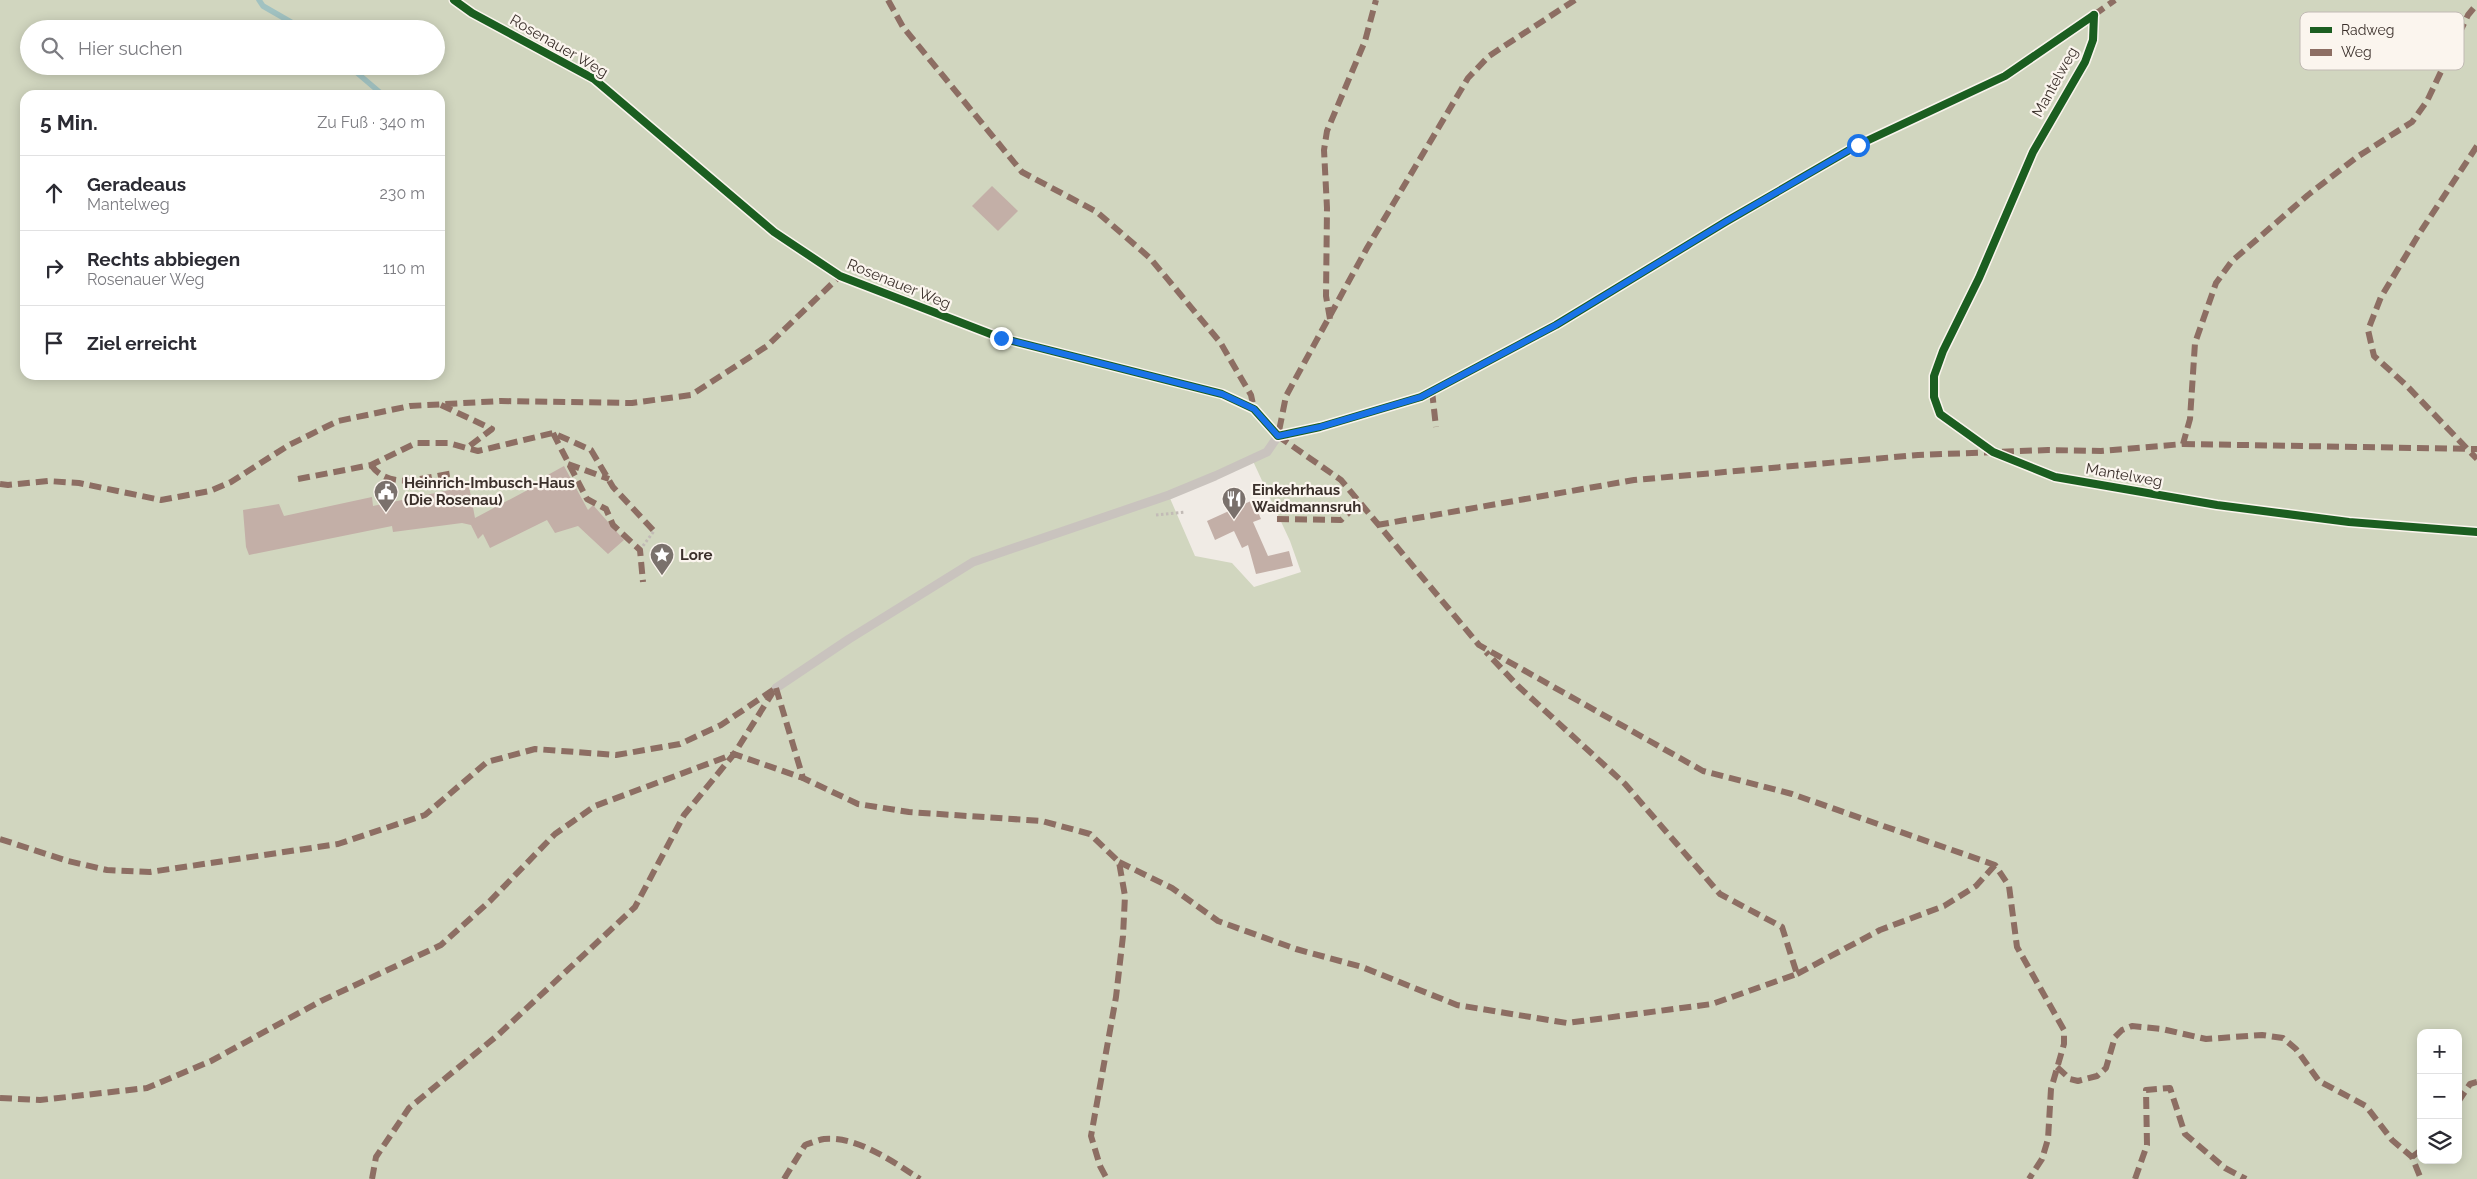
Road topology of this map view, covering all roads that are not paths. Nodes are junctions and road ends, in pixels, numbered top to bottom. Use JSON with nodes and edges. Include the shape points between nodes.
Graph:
{"nodes":[{"id":1,"x":454,"y":0,"type":"edge"},
{"id":2,"x":1278,"y":436,"type":"junction"},
{"id":3,"x":2477,"y":532,"type":"edge"},
{"id":4,"x":776,"y":688,"type":"dead end"}],
"edges":[{"from":1,"to":2,"type":"lane","name":"Rosenauer Weg","via":[[594,79],[774,232],[840,276],[1001,338],[1222,394],[1254,409]]},
{"from":2,"to":3,"type":"lane","name":"Mantelweg","via":[[1320,427],[1427,394],[1556,325],[1858,145],[2005,76],[2094,15],[2093,40],[2085,62],[2033,152],[1979,278],[1943,351],[1934,376],[1934,397],[1940,414],[1993,452],[2055,477],[2217,505],[2349,522]]},
{"from":2,"to":4,"type":"lane","via":[[1267,452],[1215,476],[973,562]]}]}
